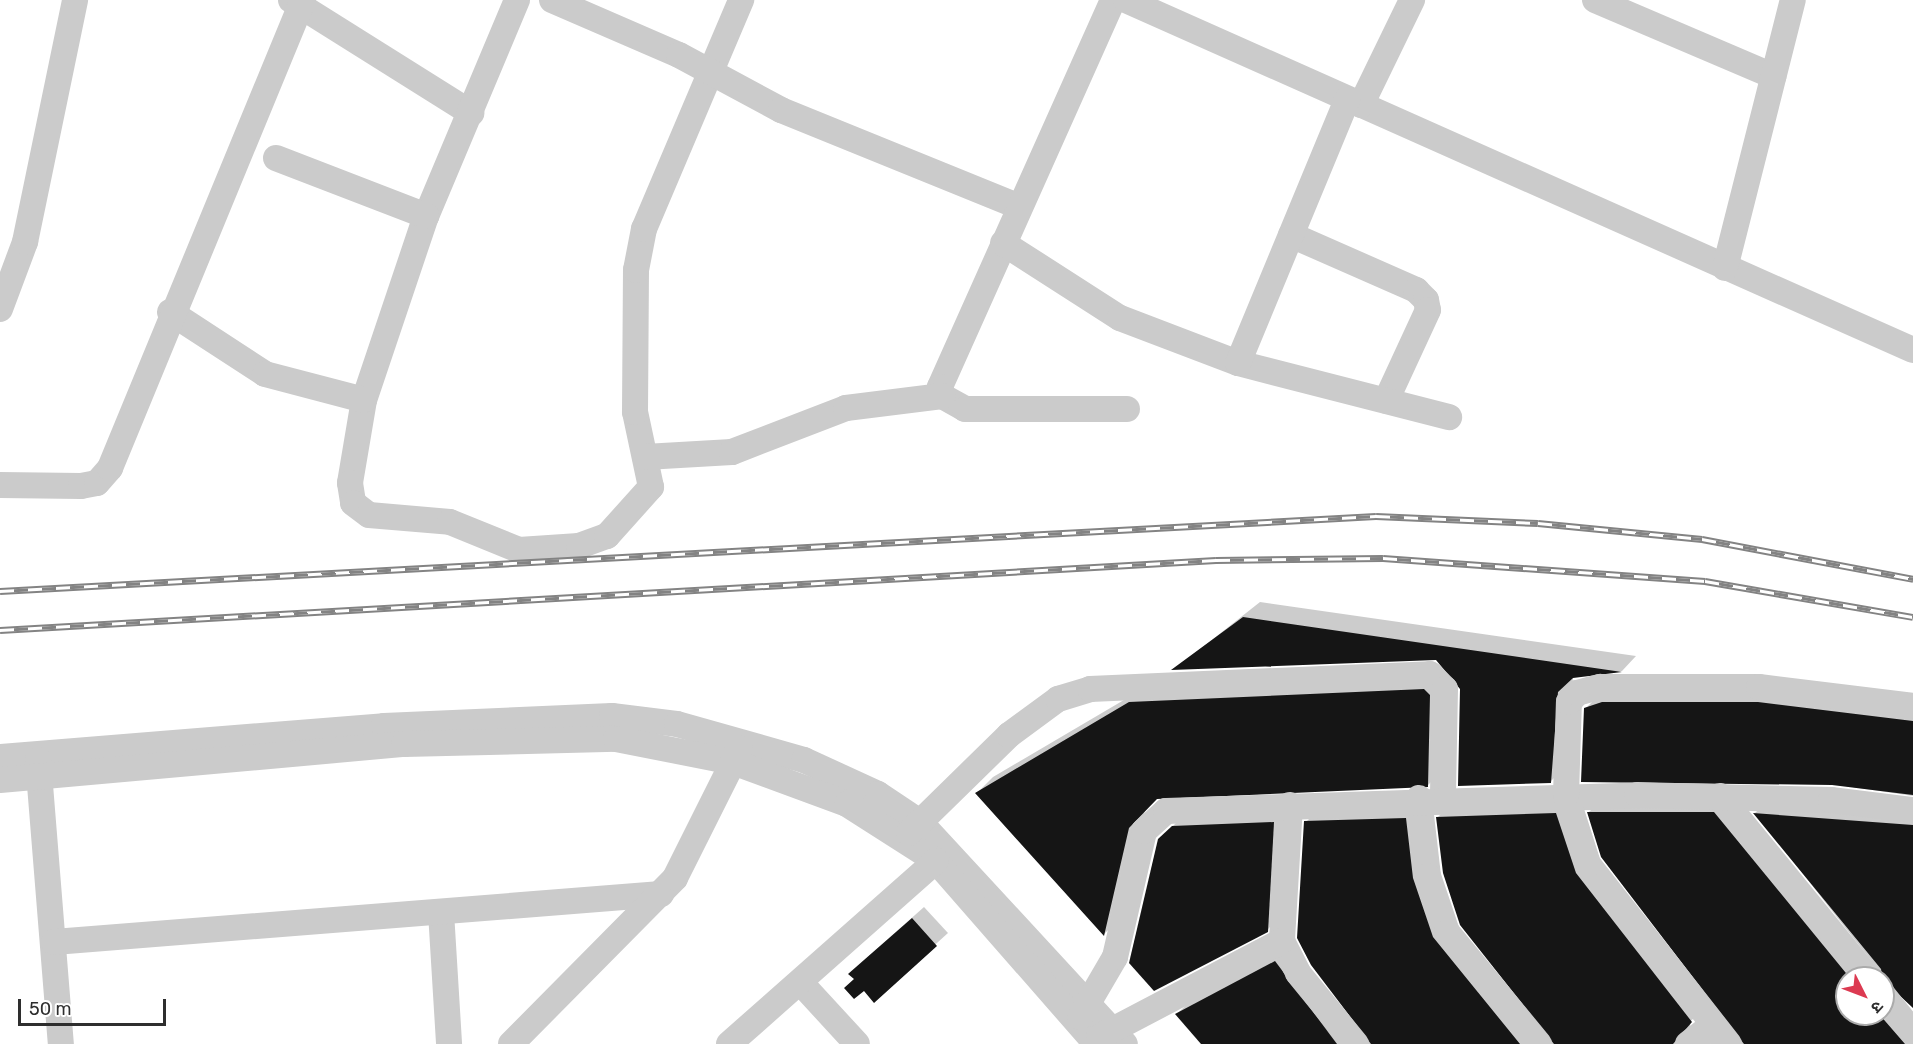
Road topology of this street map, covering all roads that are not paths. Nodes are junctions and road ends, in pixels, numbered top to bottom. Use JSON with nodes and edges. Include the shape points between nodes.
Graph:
{"nodes":[{"id":1,"x":75,"y":0,"type":"edge"},
{"id":2,"x":517,"y":0,"type":"edge"},
{"id":3,"x":552,"y":0,"type":"edge"},
{"id":4,"x":741,"y":0,"type":"edge"},
{"id":5,"x":1113,"y":0,"type":"edge"},
{"id":6,"x":1126,"y":0,"type":"edge"},
{"id":7,"x":1412,"y":0,"type":"edge"},
{"id":8,"x":1595,"y":0,"type":"edge"},
{"id":9,"x":1793,"y":0,"type":"edge"},
{"id":10,"x":298,"y":2,"type":"edge"},
{"id":11,"x":708,"y":70,"type":"junction"},
{"id":12,"x":1773,"y":76,"type":"junction"},
{"id":13,"x":1354,"y":103,"type":"junction"},
{"id":14,"x":471,"y":113,"type":"junction"},
{"id":15,"x":276,"y":158,"type":"dead end"},
{"id":16,"x":1018,"y":206,"type":"junction"},
{"id":17,"x":426,"y":216,"type":"junction"},
{"id":18,"x":1291,"y":235,"type":"junction"},
{"id":19,"x":1003,"y":243,"type":"junction"},
{"id":20,"x":1725,"y":268,"type":"junction"},
{"id":21,"x":0,"y":309,"type":"edge"},
{"id":22,"x":170,"y":312,"type":"junction"},
{"id":23,"x":1913,"y":350,"type":"edge"},
{"id":24,"x":1238,"y":363,"type":"junction"},
{"id":25,"x":942,"y":396,"type":"junction"},
{"id":26,"x":364,"y":400,"type":"junction"},
{"id":27,"x":1386,"y":401,"type":"junction"},
{"id":28,"x":1127,"y":409,"type":"dead end"},
{"id":29,"x":1449,"y":417,"type":"dead end"},
{"id":30,"x":645,"y":458,"type":"junction"},
{"id":31,"x":0,"y":485,"type":"edge"},
{"id":32,"x":1913,"y":706,"type":"edge"},
{"id":33,"x":738,"y":752,"type":"junction"},
{"id":34,"x":0,"y":757,"type":"edge"},
{"id":35,"x":38,"y":766,"type":"junction"},
{"id":36,"x":0,"y":780,"type":"edge"},
{"id":37,"x":1566,"y":795,"type":"junction"},
{"id":38,"x":1720,"y":796,"type":"junction"},
{"id":39,"x":1431,"y":798,"type":"junction"},
{"id":40,"x":1290,"y":805,"type":"junction"},
{"id":41,"x":1913,"y":810,"type":"edge"},
{"id":42,"x":913,"y":829,"type":"junction"},
{"id":43,"x":936,"y":861,"type":"junction"},
{"id":44,"x":661,"y":894,"type":"junction"},
{"id":45,"x":441,"y":912,"type":"junction"},
{"id":46,"x":1282,"y":941,"type":"junction"},
{"id":47,"x":54,"y":942,"type":"junction"},
{"id":48,"x":1859,"y":966,"type":"edge"},
{"id":49,"x":800,"y":981,"type":"junction"},
{"id":50,"x":1895,"y":1010,"type":"edge"},
{"id":51,"x":1099,"y":1030,"type":"edge"},
{"id":52,"x":1913,"y":1032,"type":"edge"},
{"id":53,"x":1720,"y":1035,"type":"edge"},
{"id":54,"x":61,"y":1044,"type":"edge"},
{"id":55,"x":449,"y":1044,"type":"edge"},
{"id":56,"x":511,"y":1044,"type":"edge"},
{"id":57,"x":729,"y":1044,"type":"edge"},
{"id":58,"x":858,"y":1044,"type":"edge"},
{"id":59,"x":1356,"y":1044,"type":"edge"},
{"id":60,"x":1539,"y":1044,"type":"edge"},
{"id":61,"x":1688,"y":1044,"type":"edge"}],
"edges":[{"from":1,"to":21,"type":"street","via":[[25,242]]},
{"from":2,"to":14,"type":"street"},
{"from":3,"to":11,"type":"street"},
{"from":4,"to":11,"type":"street"},
{"from":5,"to":16,"type":"street"},
{"from":6,"to":13,"type":"street"},
{"from":7,"to":13,"type":"street"},
{"from":8,"to":12,"type":"street"},
{"from":9,"to":12,"type":"street"},
{"from":10,"to":14,"type":"street"},
{"from":10,"to":22,"type":"street"},
{"from":11,"to":16,"type":"street","via":[[789,114]]},
{"from":11,"to":30,"type":"street","via":[[644,229],[636,270],[635,412]]},
{"from":12,"to":20,"type":"street"},
{"from":13,"to":18,"type":"street"},
{"from":13,"to":20,"type":"street"},
{"from":14,"to":17,"type":"street"},
{"from":15,"to":17,"type":"street"},
{"from":16,"to":19,"type":"street"},
{"from":17,"to":26,"type":"street"},
{"from":18,"to":24,"type":"street"},
{"from":18,"to":27,"type":"street","via":[[1416,290],[1426,300],[1428,310]]},
{"from":19,"to":24,"type":"street","via":[[1098,307]]},
{"from":19,"to":25,"type":"street","via":[[951,359]]},
{"from":20,"to":23,"type":"street"},
{"from":22,"to":26,"type":"street","via":[[265,374]]},
{"from":22,"to":31,"type":"street","via":[[104,477],[81,486]]},
{"from":24,"to":27,"type":"street"},
{"from":25,"to":28,"type":"street","via":[[965,409]]},
{"from":25,"to":30,"type":"street","via":[[846,408],[732,452]]},
{"from":26,"to":30,"type":"street","via":[[350,483],[358,511],[450,522],[505,549],[579,546],[607,536],[651,487]]},
{"from":27,"to":29,"type":"street"},
{"from":32,"to":37,"type":"street","via":[[1759,687],[1587,689],[1569,702]]},
{"from":33,"to":35,"type":"street","via":[[616,740],[404,744]]},
{"from":33,"to":42,"type":"street","via":[[840,775]]},
{"from":33,"to":44,"type":"street","via":[[687,857]]},
{"from":34,"to":35,"type":"street"},
{"from":35,"to":36,"type":"street"},
{"from":35,"to":47,"type":"street"},
{"from":37,"to":38,"type":"street"},
{"from":37,"to":39,"type":"street"},
{"from":37,"to":53,"type":"street","via":[[1588,864]]},
{"from":38,"to":41,"type":"street"},
{"from":38,"to":48,"type":"street"},
{"from":39,"to":40,"type":"street"},
{"from":39,"to":42,"type":"street","via":[[1445,689],[1430,674],[1090,689],[1058,699],[1009,735]]},
{"from":39,"to":60,"type":"street","via":[[1428,876],[1447,932]]},
{"from":40,"to":46,"type":"street"},
{"from":40,"to":51,"type":"street","via":[[1166,811],[1154,819],[1136,854]]},
{"from":42,"to":43,"type":"street"},
{"from":42,"to":51,"type":"street"},
{"from":43,"to":49,"type":"street"},
{"from":43,"to":51,"type":"street"},
{"from":44,"to":45,"type":"street"},
{"from":44,"to":56,"type":"street"},
{"from":45,"to":47,"type":"street"},
{"from":45,"to":55,"type":"street"},
{"from":46,"to":51,"type":"street"},
{"from":46,"to":59,"type":"street","via":[[1298,973]]},
{"from":47,"to":54,"type":"street"},
{"from":49,"to":57,"type":"street"},
{"from":49,"to":58,"type":"street"},
{"from":50,"to":52,"type":"street"},
{"from":53,"to":61,"type":"street"}]}
